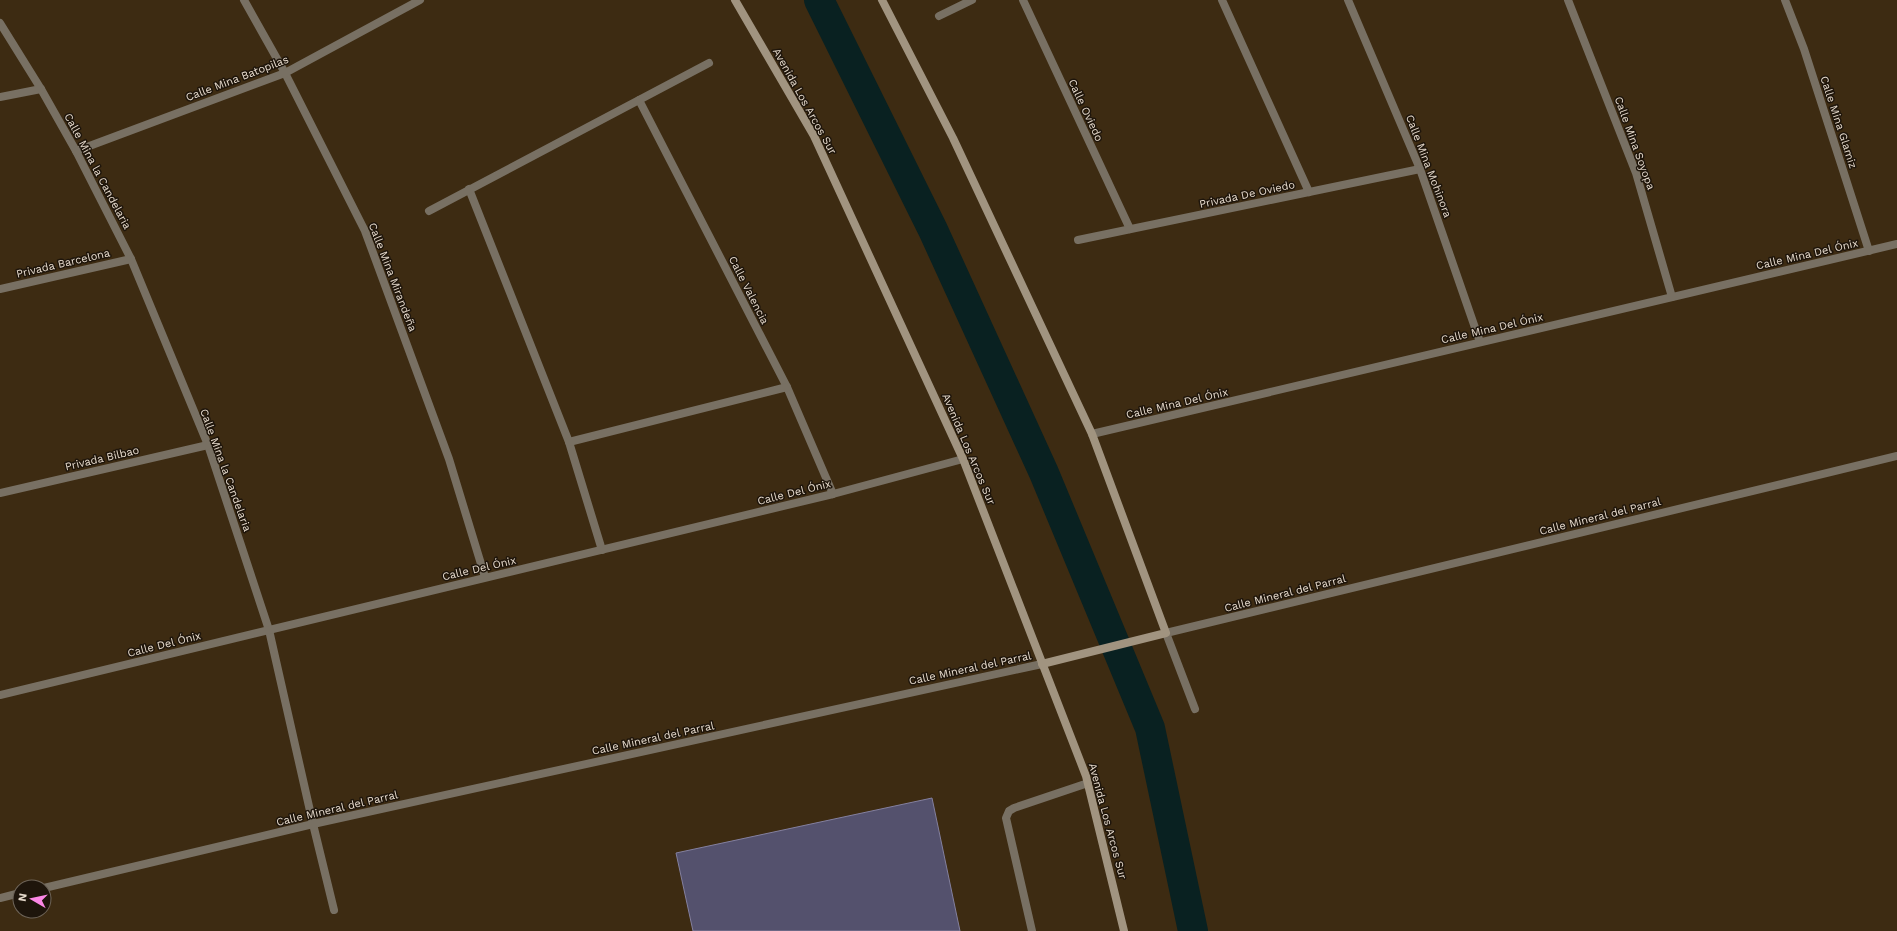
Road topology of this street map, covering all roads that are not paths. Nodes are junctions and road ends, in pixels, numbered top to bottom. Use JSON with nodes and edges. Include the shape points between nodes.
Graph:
{"nodes":[{"id":1,"x":244,"y":0,"type":"edge"},
{"id":2,"x":420,"y":0,"type":"edge"},
{"id":3,"x":735,"y":0,"type":"edge"},
{"id":4,"x":882,"y":0,"type":"edge"},
{"id":5,"x":972,"y":0,"type":"edge"},
{"id":6,"x":1023,"y":0,"type":"edge"},
{"id":7,"x":1222,"y":0,"type":"edge"},
{"id":8,"x":1348,"y":0,"type":"edge"},
{"id":9,"x":1568,"y":0,"type":"edge"},
{"id":10,"x":1785,"y":0,"type":"edge"},
{"id":11,"x":940,"y":16,"type":"dead end"},
{"id":12,"x":0,"y":23,"type":"edge"},
{"id":13,"x":709,"y":63,"type":"dead end"},
{"id":14,"x":285,"y":73,"type":"junction"},
{"id":15,"x":41,"y":89,"type":"junction"},
{"id":16,"x":0,"y":97,"type":"edge"},
{"id":17,"x":639,"y":100,"type":"junction"},
{"id":18,"x":76,"y":151,"type":"junction"},
{"id":19,"x":1420,"y":169,"type":"junction"},
{"id":20,"x":469,"y":189,"type":"junction"},
{"id":21,"x":1309,"y":192,"type":"junction"},
{"id":22,"x":429,"y":211,"type":"dead end"},
{"id":23,"x":1130,"y":229,"type":"junction"},
{"id":24,"x":1078,"y":240,"type":"dead end"},
{"id":25,"x":1897,"y":244,"type":"edge"},
{"id":26,"x":1869,"y":251,"type":"junction"},
{"id":27,"x":131,"y":259,"type":"junction"},
{"id":28,"x":0,"y":289,"type":"edge"},
{"id":29,"x":1672,"y":297,"type":"junction"},
{"id":30,"x":1480,"y":342,"type":"junction"},
{"id":31,"x":787,"y":387,"type":"junction"},
{"id":32,"x":1092,"y":434,"type":"junction"},
{"id":33,"x":570,"y":442,"type":"junction"},
{"id":34,"x":208,"y":444,"type":"junction"},
{"id":35,"x":1897,"y":456,"type":"edge"},
{"id":36,"x":963,"y":459,"type":"junction"},
{"id":37,"x":0,"y":493,"type":"edge"},
{"id":38,"x":833,"y":494,"type":"junction"},
{"id":39,"x":602,"y":550,"type":"junction"},
{"id":40,"x":485,"y":578,"type":"junction"},
{"id":41,"x":269,"y":630,"type":"junction"},
{"id":42,"x":1166,"y":633,"type":"junction"},
{"id":43,"x":1042,"y":664,"type":"junction"},
{"id":44,"x":0,"y":695,"type":"edge"},
{"id":45,"x":1195,"y":709,"type":"dead end"},
{"id":46,"x":1088,"y":784,"type":"junction"},
{"id":47,"x":312,"y":824,"type":"junction"},
{"id":48,"x":52,"y":886,"type":"edge"},
{"id":49,"x":12,"y":895,"type":"edge"},
{"id":50,"x":0,"y":898,"type":"edge"},
{"id":51,"x":334,"y":910,"type":"dead end"},
{"id":52,"x":1032,"y":931,"type":"edge"},
{"id":53,"x":1124,"y":931,"type":"edge"}],
"edges":[{"from":1,"to":14,"type":"street","name":"Calle Mina Mirandeña"},
{"from":2,"to":14,"type":"street","name":"Calle Mina Batopilas"},
{"from":3,"to":36,"type":"street","name":"Avenida Los Arcos Sur","via":[[814,136]]},
{"from":4,"to":32,"type":"street","via":[[953,138]]},
{"from":5,"to":11,"type":"street"},
{"from":6,"to":23,"type":"street","name":"Calle Oviedo"},
{"from":7,"to":21,"type":"street"},
{"from":8,"to":19,"type":"street","name":"Calle Mina Mohinora"},
{"from":9,"to":29,"type":"street","name":"Calle Mina Soyopa","via":[[1636,173]]},
{"from":10,"to":26,"type":"street","name":"Calle Mina Glamiz","via":[[1804,50]]},
{"from":12,"to":15,"type":"street","name":"Calle Mina la Candelaria"},
{"from":13,"to":17,"type":"street"},
{"from":14,"to":18,"type":"street","name":"Calle Mina Batopilas"},
{"from":14,"to":40,"type":"street","name":"Calle Mina Mirandeña","via":[[365,231],[449,459]]},
{"from":15,"to":16,"type":"street"},
{"from":15,"to":18,"type":"street","name":"Calle Mina la Candelaria"},
{"from":17,"to":20,"type":"street"},
{"from":17,"to":31,"type":"street","name":"Calle Valencia"},
{"from":18,"to":27,"type":"street","name":"Calle Mina la Candelaria"},
{"from":19,"to":21,"type":"street","name":"Privada De Oviedo"},
{"from":19,"to":30,"type":"street","name":"Calle Mina Mohinora"},
{"from":20,"to":22,"type":"street"},
{"from":20,"to":33,"type":"street"},
{"from":21,"to":23,"type":"street","name":"Privada De Oviedo"},
{"from":23,"to":24,"type":"street","name":"Privada De Oviedo"},
{"from":25,"to":26,"type":"street","name":"Calle Mina Del Ónix"},
{"from":26,"to":29,"type":"street","name":"Calle Mina Del Ónix"},
{"from":27,"to":28,"type":"street","name":"Privada Barcelona"},
{"from":27,"to":34,"type":"street","name":"Calle Mina la Candelaria"},
{"from":29,"to":30,"type":"street","name":"Calle Mina Del Ónix"},
{"from":30,"to":32,"type":"street","name":"Calle Mina Del Ónix"},
{"from":31,"to":33,"type":"street"},
{"from":31,"to":38,"type":"street","name":"Calle Valencia"},
{"from":32,"to":42,"type":"street"},
{"from":33,"to":39,"type":"street"},
{"from":34,"to":37,"type":"street","name":"Privada Bilbao"},
{"from":34,"to":41,"type":"street","name":"Calle Mina la Candelaria"},
{"from":35,"to":42,"type":"street","name":"Calle Mineral del Parral"},
{"from":36,"to":38,"type":"street","name":"Calle Del Ónix"},
{"from":36,"to":43,"type":"street","name":"Avenida Los Arcos Sur"},
{"from":38,"to":39,"type":"street","name":"Calle Del Ónix"},
{"from":39,"to":40,"type":"street","name":"Calle Del Ónix"},
{"from":40,"to":41,"type":"street","name":"Calle Del Ónix"},
{"from":41,"to":44,"type":"street","name":"Calle Del Ónix"},
{"from":41,"to":47,"type":"street","name":"Calle Mina la Candelaria"},
{"from":42,"to":43,"type":"street","name":"Calle Mineral del Parral"},
{"from":42,"to":45,"type":"street"},
{"from":43,"to":46,"type":"street","name":"Avenida Los Arcos Sur"},
{"from":43,"to":47,"type":"street","name":"Calle Mineral del Parral"},
{"from":46,"to":52,"type":"street","via":[[1014,808],[1009,811],[1006,818]]},
{"from":46,"to":53,"type":"street","name":"Avenida Los Arcos Sur"},
{"from":47,"to":48,"type":"street","name":"Calle Mineral del Parral"},
{"from":47,"to":51,"type":"street","name":"Calle Mina la Candelaria"},
{"from":49,"to":50,"type":"street"}]}
